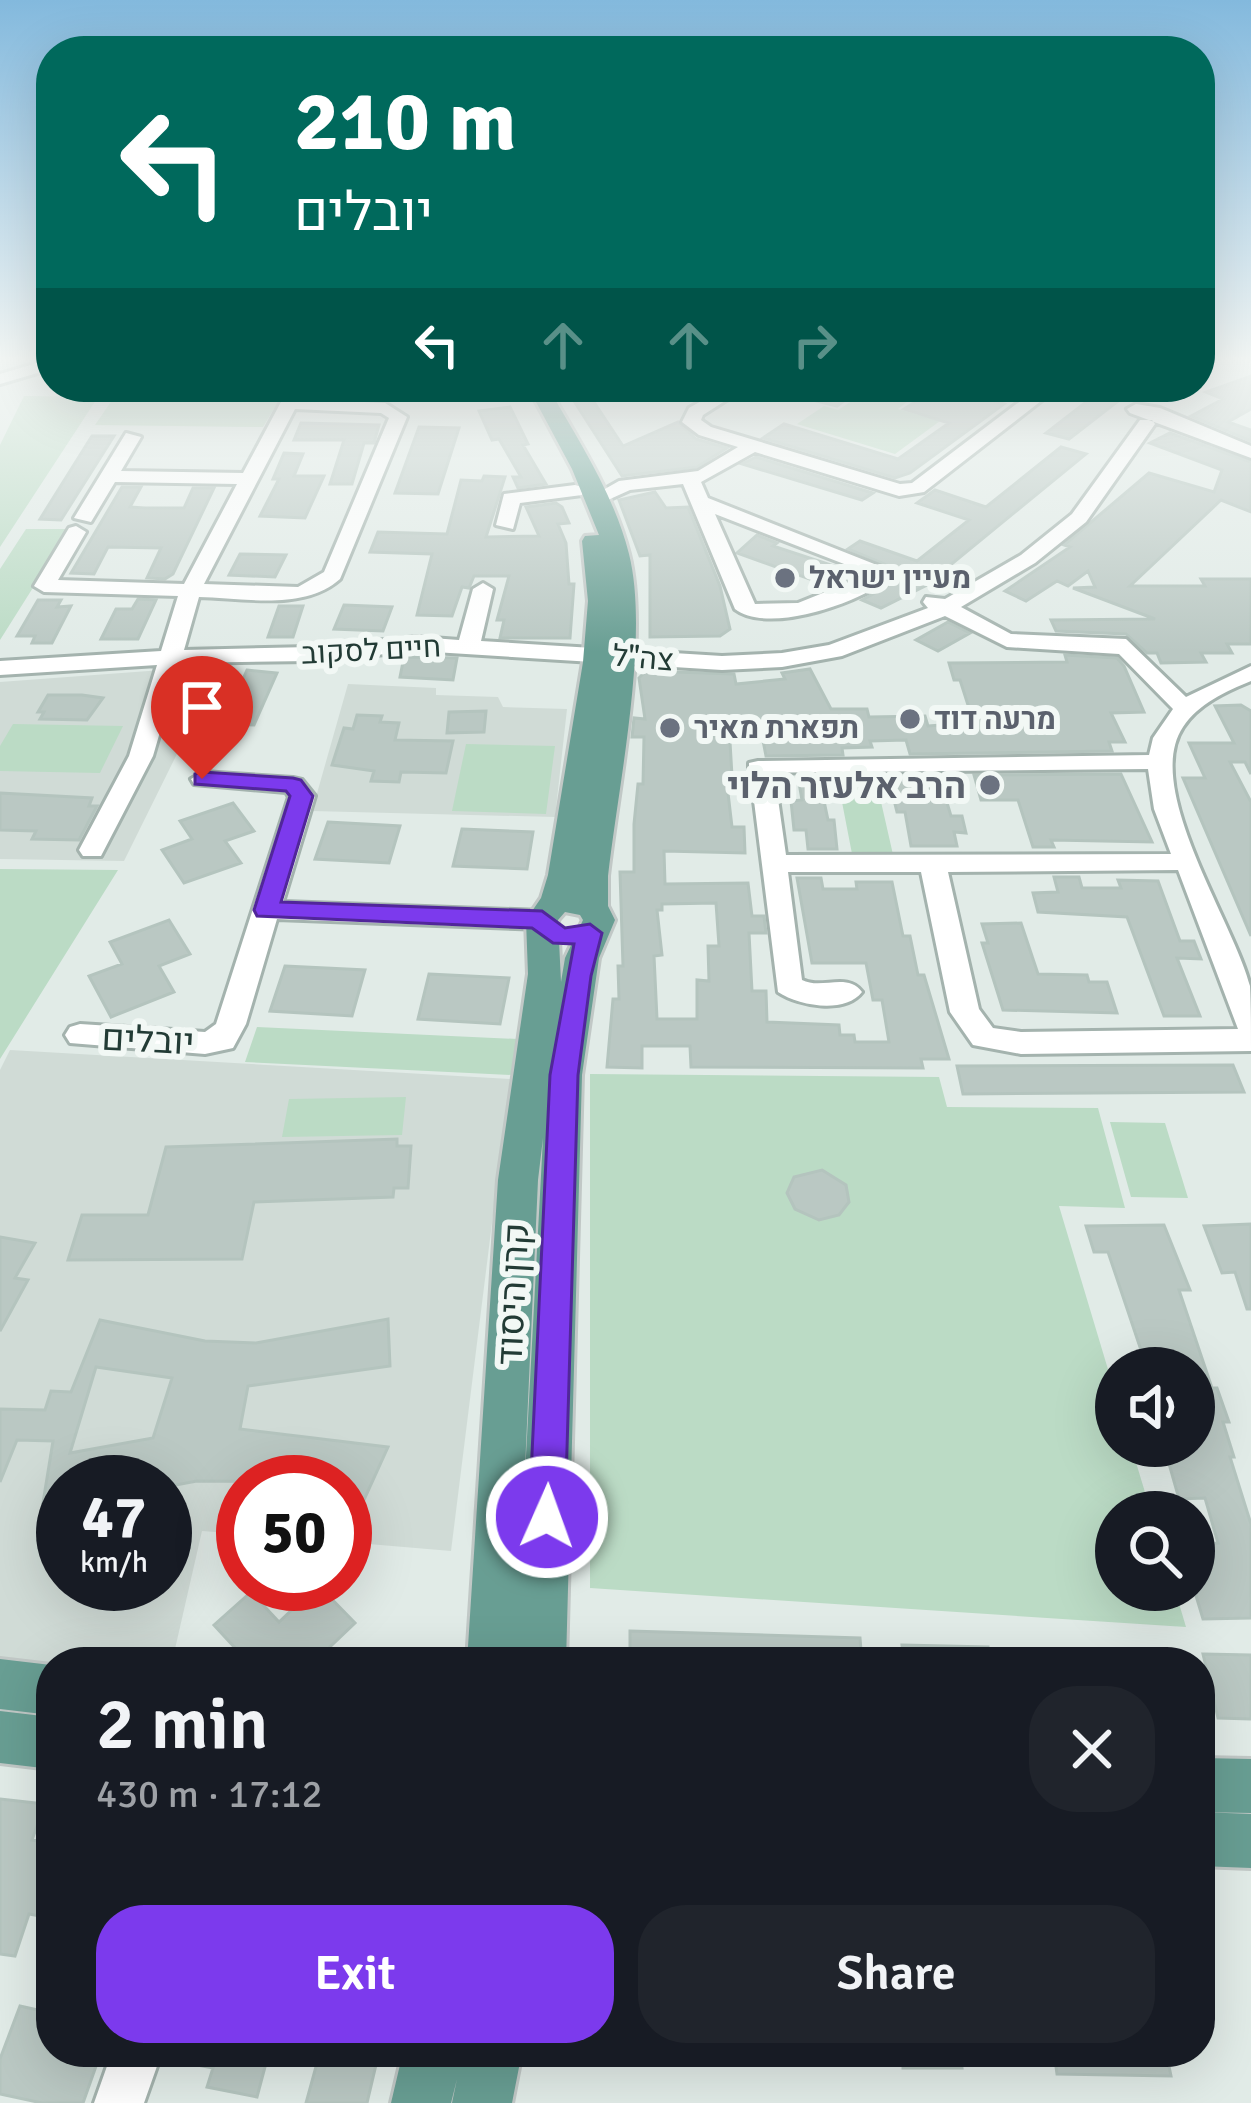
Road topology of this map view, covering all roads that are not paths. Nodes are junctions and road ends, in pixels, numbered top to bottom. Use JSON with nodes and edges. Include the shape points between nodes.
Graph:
{"nodes":[{"id":1,"x":120,"y":456,"type":"edge"},
{"id":2,"x":261,"y":456,"type":"edge"},
{"id":3,"x":382,"y":456,"type":"edge"},
{"id":4,"x":565,"y":456,"type":"edge"},
{"id":5,"x":571,"y":456,"type":"edge"},
{"id":6,"x":737,"y":456,"type":"edge"},
{"id":7,"x":786,"y":456,"type":"edge"},
{"id":8,"x":959,"y":456,"type":"edge"},
{"id":9,"x":1121,"y":456,"type":"edge"},
{"id":10,"x":109,"y":476,"type":"junction"},
{"id":11,"x":690,"y":478,"type":"junction"},
{"id":12,"x":249,"y":479,"type":"junction"},
{"id":13,"x":587,"y":489,"type":"junction"},
{"id":14,"x":702,"y":502,"type":"junction"},
{"id":15,"x":506,"y":525,"type":"dead end"},
{"id":16,"x":483,"y":589,"type":"dead end"},
{"id":17,"x":190,"y":591,"type":"junction"},
{"id":18,"x":939,"y":605,"type":"junction"},
{"id":19,"x":469,"y":646,"type":"junction"},
{"id":20,"x":616,"y":647,"type":"junction"},
{"id":21,"x":170,"y":657,"type":"junction"},
{"id":22,"x":0,"y":668,"type":"edge"},
{"id":23,"x":1251,"y":673,"type":"edge"},
{"id":24,"x":1186,"y":707,"type":"junction"},
{"id":25,"x":1160,"y":762,"type":"junction"},
{"id":26,"x":202,"y":779,"type":"dead end"},
{"id":27,"x":92,"y":850,"type":"dead end"},
{"id":28,"x":1189,"y":862,"type":"junction"},
{"id":29,"x":776,"y":864,"type":"junction"},
{"id":30,"x":932,"y":864,"type":"junction"},
{"id":31,"x":266,"y":910,"type":"junction"},
{"id":32,"x":547,"y":917,"type":"junction"},
{"id":33,"x":591,"y":920,"type":"junction"},
{"id":34,"x":848,"y":992,"type":"dead end"},
{"id":35,"x":1251,"y":1026,"type":"edge"},
{"id":36,"x":80,"y":1035,"type":"dead end"},
{"id":37,"x":1251,"y":1040,"type":"edge"},
{"id":38,"x":493,"y":1638,"type":"edge"},
{"id":39,"x":547,"y":1647,"type":"edge"},
{"id":40,"x":0,"y":1684,"type":"edge"},
{"id":41,"x":36,"y":1688,"type":"edge"},
{"id":42,"x":0,"y":1737,"type":"edge"},
{"id":43,"x":36,"y":1741,"type":"edge"},
{"id":44,"x":1215,"y":1785,"type":"edge"},
{"id":45,"x":1251,"y":1786,"type":"edge"},
{"id":46,"x":1215,"y":1840,"type":"edge"},
{"id":47,"x":1251,"y":1841,"type":"edge"},
{"id":48,"x":132,"y":2067,"type":"edge"},
{"id":49,"x":430,"y":2067,"type":"edge"},
{"id":50,"x":489,"y":2067,"type":"edge"},
{"id":51,"x":119,"y":2103,"type":"edge"},
{"id":52,"x":422,"y":2103,"type":"edge"},
{"id":53,"x":482,"y":2103,"type":"edge"}],
"edges":[{"from":1,"to":10,"type":"street"},
{"from":2,"to":12,"type":"street"},
{"from":3,"to":17,"type":"street","via":[[333,575],[309,592]]},
{"from":4,"to":13,"type":"main road"},
{"from":5,"to":13,"type":"main road"},
{"from":6,"to":11,"type":"street"},
{"from":7,"to":8,"type":"street","via":[[908,490]]},
{"from":9,"to":18,"type":"street","name":"צה\"ל","via":[[1065,530]]},
{"from":10,"to":12,"type":"street"},
{"from":10,"to":17,"type":"street","via":[[44,586]]},
{"from":11,"to":13,"type":"street"},
{"from":11,"to":14,"type":"street"},
{"from":12,"to":17,"type":"street"},
{"from":13,"to":15,"type":"street","via":[[511,498]]},
{"from":13,"to":20,"type":"main road"},
{"from":13,"to":20,"type":"main road","via":[[624,578]]},
{"from":14,"to":14,"type":"street","via":[[867,565],[887,573],[792,609],[746,609]]},
{"from":16,"to":19,"type":"street"},
{"from":17,"to":21,"type":"street"},
{"from":18,"to":20,"type":"street","name":"צה\"ל","via":[[827,644],[764,653],[672,653],[644,641]]},
{"from":18,"to":20,"type":"street","name":"צה\"ל","via":[[883,635],[809,656],[722,663]]},
{"from":18,"to":24,"type":"street","via":[[1006,640],[1118,644]]},
{"from":19,"to":20,"type":"street","name":"חיים לסקוב"},
{"from":19,"to":21,"type":"street","name":"חיים לסקוב"},
{"from":20,"to":32,"type":"main road","name":"קרן היסוד"},
{"from":20,"to":33,"type":"main road","name":"קרן היסוד"},
{"from":21,"to":22,"type":"street","name":"חיים לסקוב"},
{"from":21,"to":27,"type":"street","via":[[141,756]]},
{"from":23,"to":24,"type":"street"},
{"from":24,"to":25,"type":"street","via":[[1164,735]]},
{"from":25,"to":28,"type":"street","via":[[1160,789]]},
{"from":25,"to":29,"type":"street","via":[[761,776]]},
{"from":26,"to":31,"type":"street","name":"יובלים","via":[[293,785],[302,796]]},
{"from":28,"to":30,"type":"street"},
{"from":28,"to":35,"type":"street"},
{"from":29,"to":30,"type":"street"},
{"from":29,"to":34,"type":"street","via":[[788,985],[804,995]]},
{"from":30,"to":37,"type":"street","via":[[965,1012],[984,1037]]},
{"from":31,"to":32,"type":"street"},
{"from":31,"to":36,"type":"street","name":"יובלים","via":[[222,1040]]},
{"from":32,"to":33,"type":"main road","via":[[562,937]]},
{"from":32,"to":38,"type":"main road","name":"קרן היסוד","via":[[518,1180]]},
{"from":33,"to":39,"type":"main road","name":"קרן היסוד","via":[[564,1075]]},
{"from":40,"to":41,"type":"main road"},
{"from":42,"to":43,"type":"main road"},
{"from":44,"to":45,"type":"main road"},
{"from":46,"to":47,"type":"main road"},
{"from":48,"to":51,"type":"street"},
{"from":49,"to":52,"type":"main road"},
{"from":50,"to":53,"type":"main road"}]}
